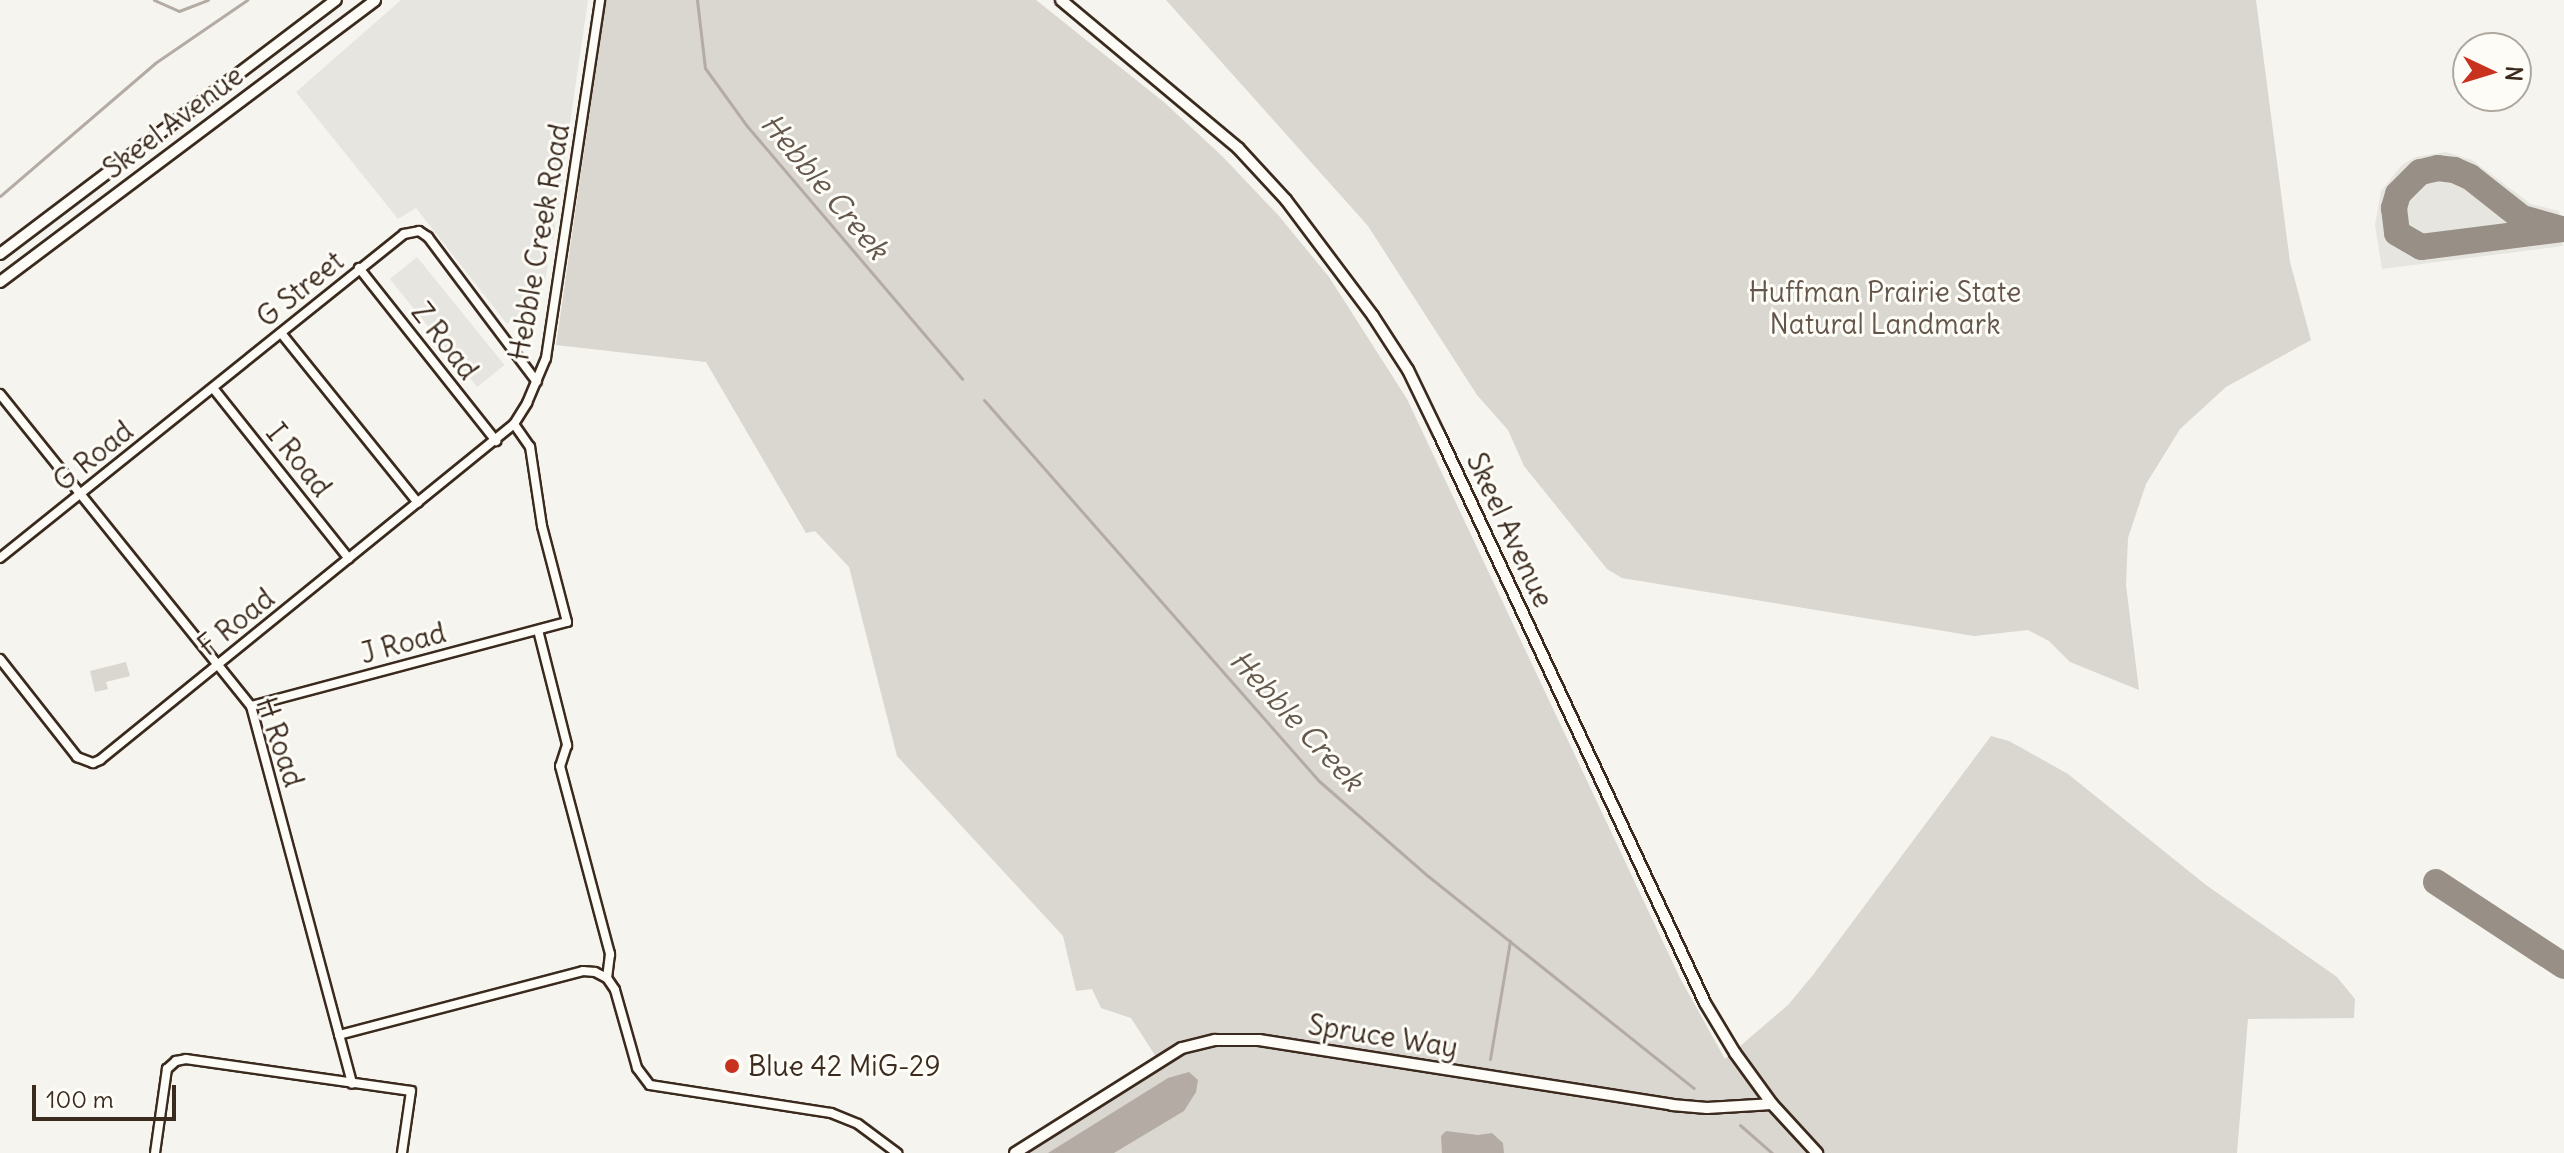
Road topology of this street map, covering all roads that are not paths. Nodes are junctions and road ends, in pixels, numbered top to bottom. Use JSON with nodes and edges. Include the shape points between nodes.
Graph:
{"nodes":[{"id":1,"x":336,"y":0,"type":"edge"},
{"id":2,"x":375,"y":0,"type":"edge"},
{"id":3,"x":600,"y":0,"type":"edge"},
{"id":4,"x":1061,"y":0,"type":"edge"},
{"id":5,"x":0,"y":254,"type":"edge"},
{"id":6,"x":359,"y":268,"type":"junction"},
{"id":7,"x":0,"y":282,"type":"edge"},
{"id":8,"x":281,"y":333,"type":"junction"},
{"id":9,"x":537,"y":382,"type":"junction"},
{"id":10,"x":213,"y":388,"type":"junction"},
{"id":11,"x":0,"y":394,"type":"edge"},
{"id":12,"x":514,"y":424,"type":"junction"},
{"id":13,"x":496,"y":441,"type":"junction"},
{"id":14,"x":81,"y":494,"type":"junction"},
{"id":15,"x":418,"y":503,"type":"junction"},
{"id":16,"x":0,"y":558,"type":"edge"},
{"id":17,"x":349,"y":559,"type":"junction"},
{"id":18,"x":538,"y":630,"type":"junction"},
{"id":19,"x":0,"y":659,"type":"edge"},
{"id":20,"x":218,"y":665,"type":"junction"},
{"id":21,"x":251,"y":706,"type":"junction"},
{"id":22,"x":607,"y":978,"type":"junction"},
{"id":23,"x":339,"y":1035,"type":"junction"},
{"id":24,"x":352,"y":1084,"type":"junction"},
{"id":25,"x":1772,"y":1104,"type":"junction"},
{"id":26,"x":155,"y":1153,"type":"edge"},
{"id":27,"x":402,"y":1153,"type":"edge"},
{"id":28,"x":897,"y":1153,"type":"edge"},
{"id":29,"x":1015,"y":1153,"type":"edge"},
{"id":30,"x":1817,"y":1153,"type":"edge"}],
"edges":[{"from":1,"to":5,"type":"street","name":"Skeel Avenue"},
{"from":2,"to":7,"type":"street","name":"Skeel Avenue"},
{"from":3,"to":9,"type":"street","name":"Hebble Creek Road","via":[[546,358]]},
{"from":4,"to":25,"type":"street","name":"Skeel Avenue","via":[[1238,148],[1286,200],[1408,370],[1688,969],[1735,1053]]},
{"from":6,"to":8,"type":"street","name":"G Street"},
{"from":6,"to":9,"type":"street","name":"G Street","via":[[404,234],[419,231]]},
{"from":6,"to":13,"type":"street","name":"Z Road"},
{"from":8,"to":10,"type":"street","name":"G Street"},
{"from":8,"to":15,"type":"street"},
{"from":9,"to":12,"type":"street","name":"Hebble Creek Road"},
{"from":10,"to":14,"type":"street","name":"G Road"},
{"from":10,"to":17,"type":"street","name":"I Road"},
{"from":11,"to":14,"type":"street","name":"H Road"},
{"from":12,"to":13,"type":"street","name":"F Road"},
{"from":12,"to":18,"type":"street","name":"J Road","via":[[530,447],[542,526],[567,622]]},
{"from":13,"to":15,"type":"street","name":"F Road"},
{"from":14,"to":16,"type":"street","name":"G Road"},
{"from":14,"to":20,"type":"street","name":"H Road"},
{"from":15,"to":17,"type":"street","name":"F Road"},
{"from":17,"to":20,"type":"street","name":"F Road"},
{"from":18,"to":21,"type":"street","name":"J Road"},
{"from":18,"to":22,"type":"street","via":[[567,745],[560,766],[610,954]]},
{"from":19,"to":20,"type":"street","name":"F Road","via":[[77,757],[93,763]]},
{"from":20,"to":21,"type":"street","name":"H Road"},
{"from":21,"to":23,"type":"street","name":"H Road"},
{"from":22,"to":23,"type":"street","via":[[583,971]]},
{"from":22,"to":28,"type":"street","via":[[637,1068],[650,1085],[831,1113],[858,1124]]},
{"from":23,"to":24,"type":"street","name":"H Road"},
{"from":24,"to":26,"type":"street","via":[[176,1061],[165,1078]]},
{"from":24,"to":27,"type":"street","via":[[411,1091]]},
{"from":25,"to":29,"type":"street","name":"Spruce Way","via":[[1672,1105],[1259,1040],[1215,1040],[1182,1048]]},
{"from":25,"to":30,"type":"street","name":"Skeel Avenue"}]}
